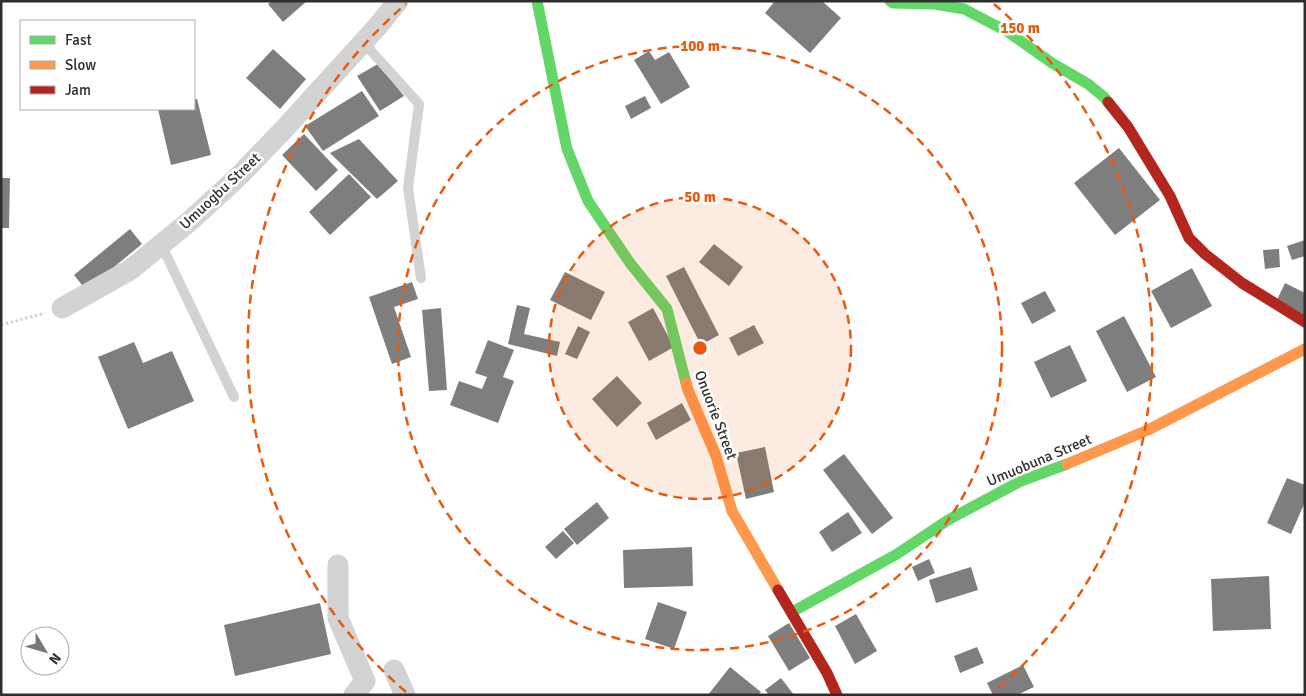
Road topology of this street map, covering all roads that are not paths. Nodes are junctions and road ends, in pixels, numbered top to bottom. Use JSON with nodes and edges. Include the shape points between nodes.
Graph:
{"nodes":[{"id":1,"x":398,"y":1,"type":"edge"},
{"id":2,"x":538,"y":1,"type":"edge"},
{"id":3,"x":890,"y":1,"type":"edge"},
{"id":4,"x":364,"y":42,"type":"junction"},
{"id":5,"x":161,"y":244,"type":"junction"},
{"id":6,"x":421,"y":278,"type":"dead end"},
{"id":7,"x":62,"y":308,"type":"road end"},
{"id":8,"x":1305,"y":322,"type":"edge"},
{"id":9,"x":1305,"y":349,"type":"edge"},
{"id":10,"x":234,"y":398,"type":"dead end"},
{"id":11,"x":338,"y":565,"type":"dead end"},
{"id":12,"x":792,"y":612,"type":"junction"},
{"id":13,"x":394,"y":670,"type":"dead end"},
{"id":14,"x":354,"y":695,"type":"edge"},
{"id":15,"x":406,"y":695,"type":"edge"},
{"id":16,"x":837,"y":695,"type":"edge"}],
"edges":[{"from":1,"to":4,"type":"street","name":"Umuogbu Street"},
{"from":2,"to":12,"type":"street","name":"Onuorie Street","via":[[567,149],[588,201],[630,263],[667,309],[688,390],[716,456],[732,511]]},
{"from":3,"to":8,"type":"street","via":[[893,4],[935,4],[964,9],[1008,32],[1104,96],[1128,127],[1170,196],[1189,238],[1242,282]]},
{"from":4,"to":5,"type":"street","name":"Umuogbu Street","via":[[239,176]]},
{"from":4,"to":6,"type":"lane","via":[[419,104],[408,188]]},
{"from":5,"to":7,"type":"street","name":"Umuogbu Street","via":[[130,270]]},
{"from":5,"to":10,"type":"lane"},
{"from":9,"to":12,"type":"street","name":"Umuobuna Street","via":[[1148,430],[1021,481]]},
{"from":11,"to":14,"type":"street","via":[[338,618],[365,681]]},
{"from":12,"to":16,"type":"street","name":"Onuorie Street"},
{"from":13,"to":15,"type":"street"}]}
